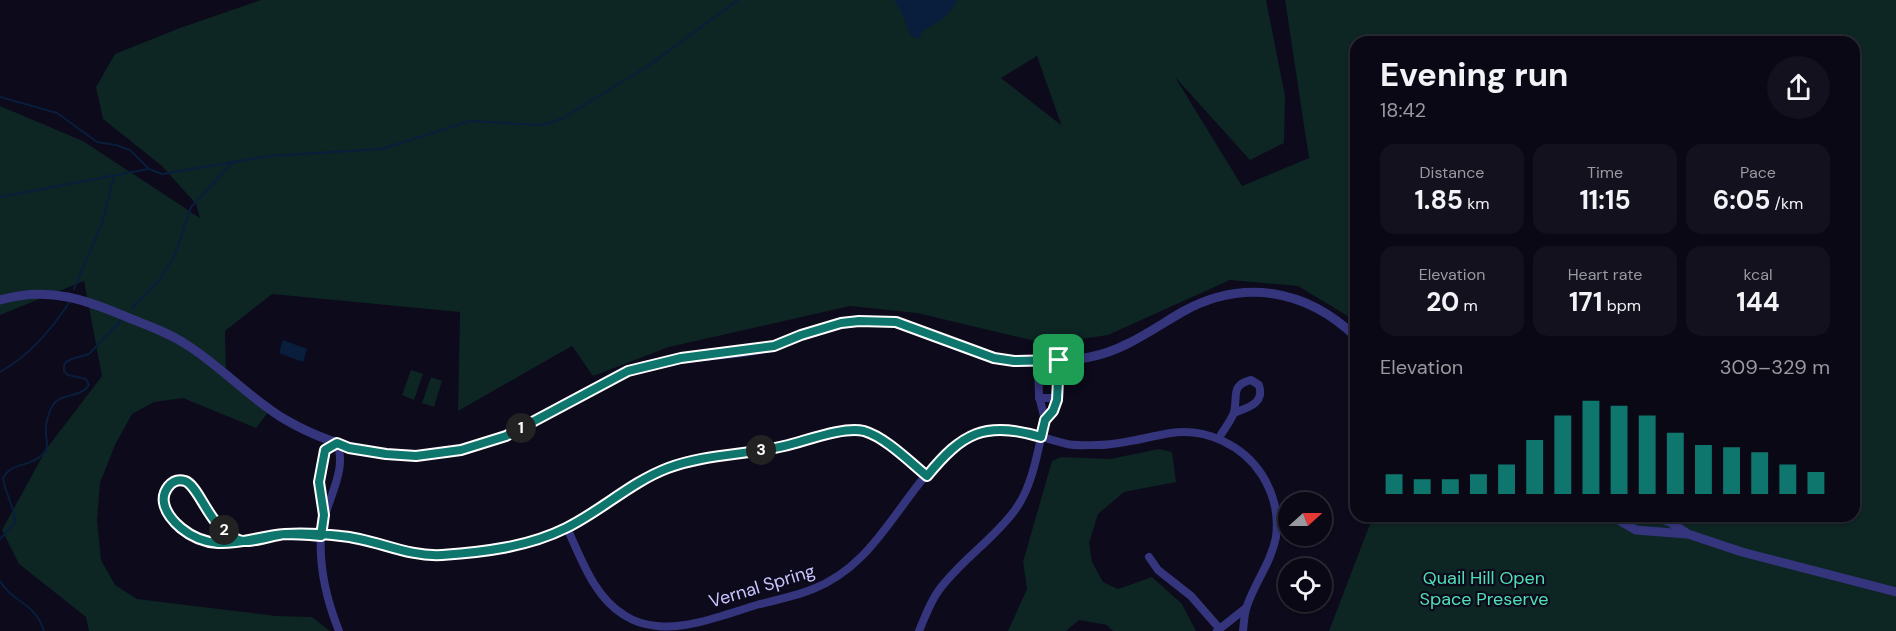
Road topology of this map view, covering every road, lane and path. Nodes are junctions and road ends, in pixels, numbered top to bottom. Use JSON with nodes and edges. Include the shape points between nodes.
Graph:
{"nodes":[{"id":1,"x":0,"y":300,"type":"edge"},
{"id":2,"x":1350,"y":332,"type":"edge"},
{"id":3,"x":1059,"y":360,"type":"junction"},
{"id":4,"x":1038,"y":361,"type":"junction"},
{"id":5,"x":1039,"y":398,"type":"junction"},
{"id":6,"x":1057,"y":398,"type":"junction"},
{"id":7,"x":1234,"y":413,"type":"junction"},
{"id":8,"x":1045,"y":420,"type":"junction"},
{"id":9,"x":1041,"y":437,"type":"junction"},
{"id":10,"x":1218,"y":438,"type":"junction"},
{"id":11,"x":337,"y":443,"type":"junction"},
{"id":12,"x":927,"y":476,"type":"junction"},
{"id":13,"x":319,"y":482,"type":"junction"},
{"id":14,"x":335,"y":483,"type":"junction"},
{"id":15,"x":324,"y":515,"type":"junction"},
{"id":16,"x":1622,"y":522,"type":"edge"},
{"id":17,"x":1670,"y":522,"type":"edge"},
{"id":18,"x":567,"y":528,"type":"junction"},
{"id":19,"x":1688,"y":534,"type":"junction"},
{"id":20,"x":321,"y":536,"type":"junction"},
{"id":21,"x":241,"y":541,"type":"junction"},
{"id":22,"x":1149,"y":556,"type":"dead end"},
{"id":23,"x":1896,"y":592,"type":"edge"},
{"id":24,"x":1246,"y":608,"type":"junction"},
{"id":25,"x":1218,"y":630,"type":"edge"},
{"id":26,"x":339,"y":631,"type":"edge"},
{"id":27,"x":919,"y":631,"type":"edge"},
{"id":28,"x":1243,"y":631,"type":"edge"}],
"edges":[{"from":1,"to":11,"type":"street","via":[[32,294],[82,299],[161,331],[187,344],[268,408]]},
{"from":2,"to":3,"type":"street","via":[[1316,307],[1293,297],[1242,292],[1204,301],[1112,351]]},
{"from":3,"to":4,"type":"street"},
{"from":3,"to":6,"type":"street"},
{"from":4,"to":5,"type":"street"},
{"from":4,"to":11,"type":"street","via":[[994,358],[896,322],[841,323],[774,346],[681,358],[628,371],[506,436],[461,450],[416,456]]},
{"from":5,"to":6,"type":"street"},
{"from":5,"to":8,"type":"street"},
{"from":6,"to":8,"type":"street"},
{"from":7,"to":7,"type":"street","via":[[1236,390],[1242,382],[1259,385],[1260,399]]},
{"from":7,"to":10,"type":"street"},
{"from":8,"to":9,"type":"street"},
{"from":9,"to":10,"type":"street","name":"Vernal Spring","via":[[1099,446],[1174,433]]},
{"from":9,"to":12,"type":"street","name":"Vernal Spring","via":[[1016,431],[984,431],[955,444]]},
{"from":9,"to":27,"type":"street","via":[[1016,509],[940,588]]},
{"from":10,"to":24,"type":"street","name":"Vernal Spring","via":[[1250,460],[1275,501],[1277,519],[1272,550]]},
{"from":11,"to":13,"type":"street","via":[[325,450]]},
{"from":11,"to":14,"type":"street","via":[[342,454]]},
{"from":12,"to":18,"type":"street","via":[[878,438],[850,430],[667,468]]},
{"from":12,"to":18,"type":"street","name":"Vernal Spring","via":[[870,547],[841,574],[813,590],[686,625],[658,627],[623,614],[592,581]]},
{"from":13,"to":14,"type":"street"},
{"from":13,"to":15,"type":"street"},
{"from":14,"to":15,"type":"street"},
{"from":15,"to":20,"type":"street"},
{"from":16,"to":19,"type":"street","via":[[1636,530]]},
{"from":17,"to":19,"type":"street"},
{"from":18,"to":20,"type":"street","via":[[512,546],[438,555],[419,555],[359,539]]},
{"from":19,"to":23,"type":"street","via":[[1752,555]]},
{"from":20,"to":21,"type":"street","via":[[285,534]]},
{"from":20,"to":26,"type":"street","via":[[325,591]]},
{"from":21,"to":21,"type":"street","via":[[219,544],[190,535],[166,510],[167,489],[178,481],[194,487],[213,521]]},
{"from":22,"to":25,"type":"street","via":[[1158,570],[1191,596]]},
{"from":24,"to":25,"type":"street","name":"Vernal Spring"},
{"from":24,"to":28,"type":"street","name":"Vernal Spring"}]}
